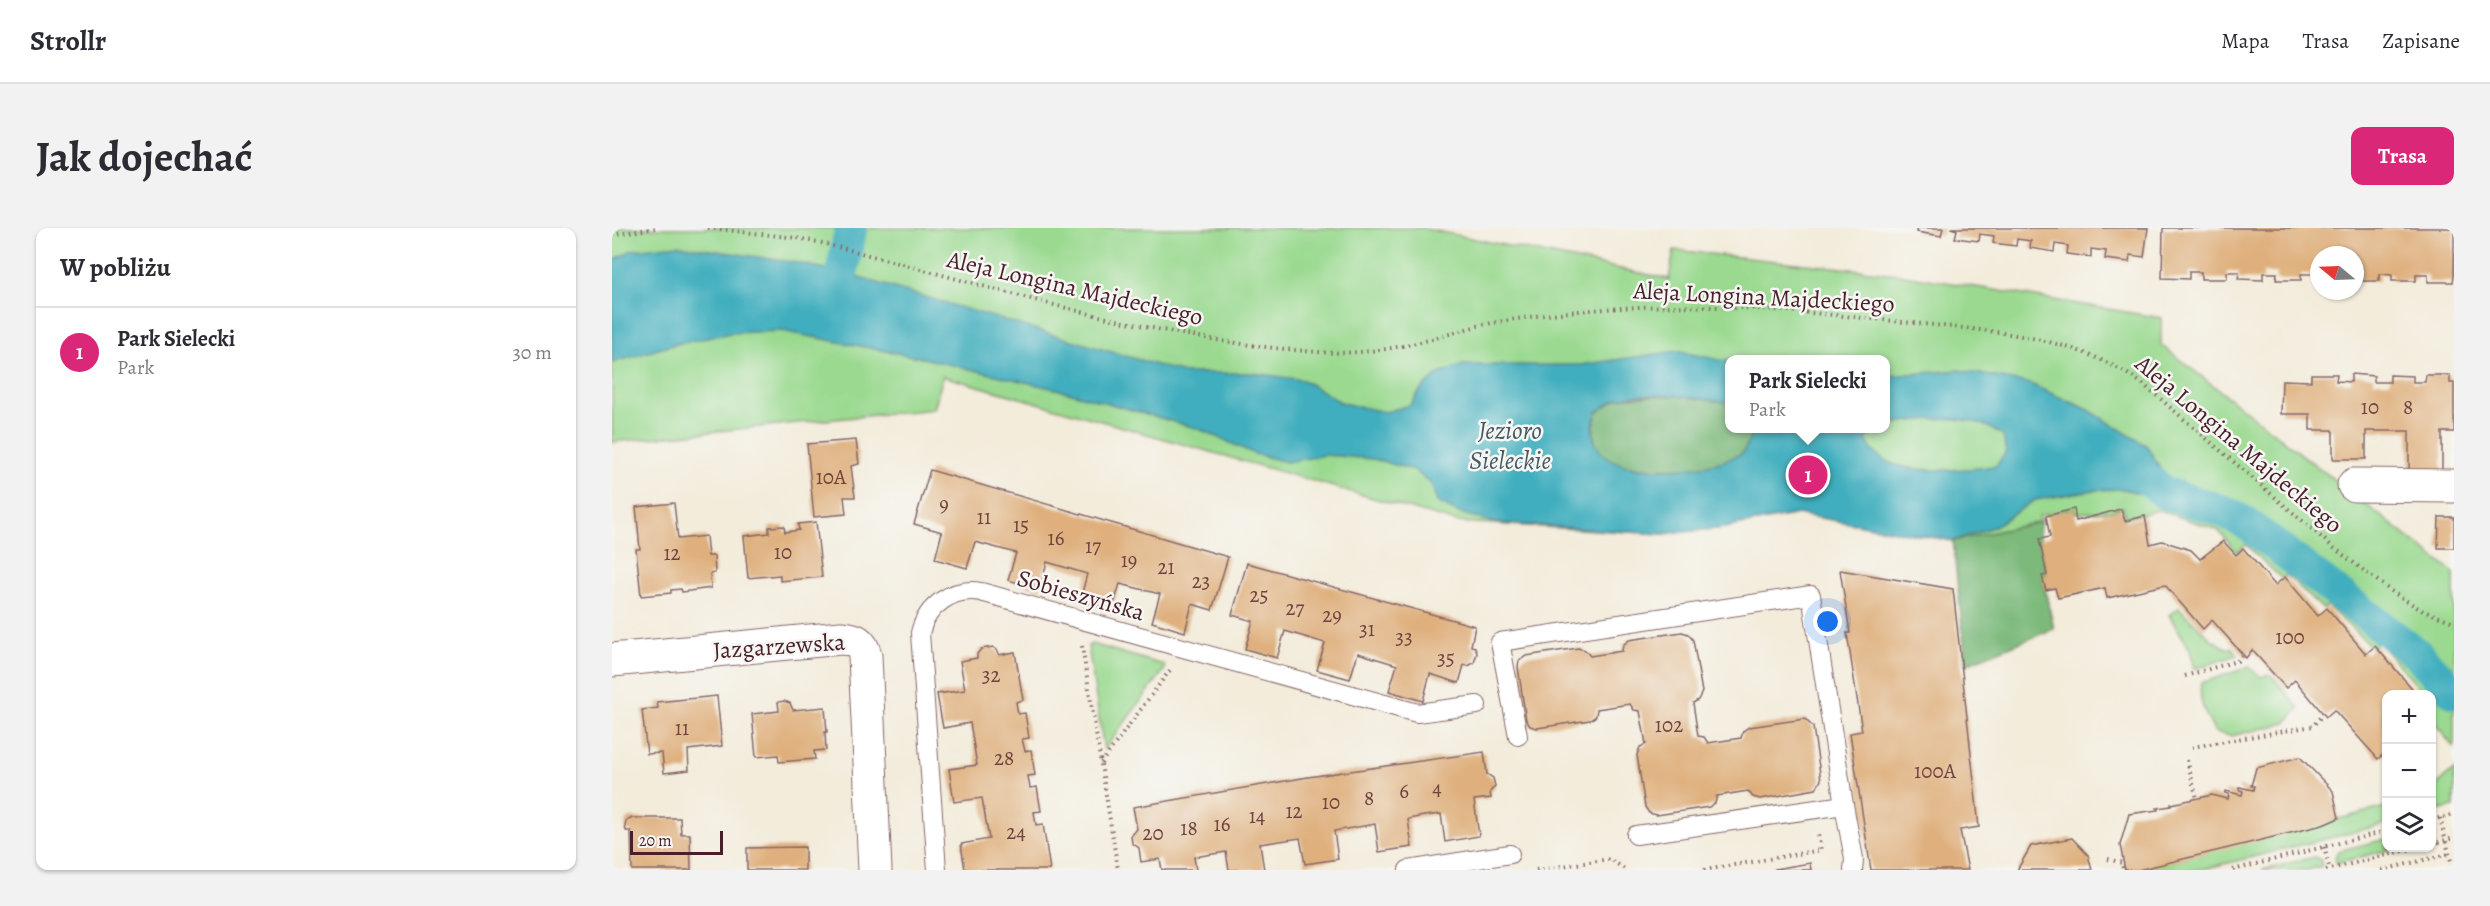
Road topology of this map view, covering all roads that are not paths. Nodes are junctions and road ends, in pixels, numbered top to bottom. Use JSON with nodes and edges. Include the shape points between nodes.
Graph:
{"nodes":[{"id":1,"x":2354,"y":485,"type":"dead end"},
{"id":2,"x":2454,"y":486,"type":"edge"},
{"id":3,"x":612,"y":660,"type":"edge"},
{"id":4,"x":1477,"y":705,"type":"dead end"},
{"id":5,"x":1518,"y":736,"type":"dead end"},
{"id":6,"x":1844,"y":804,"type":"junction"},
{"id":7,"x":1636,"y":835,"type":"dead end"},
{"id":8,"x":1510,"y":854,"type":"dead end"},
{"id":9,"x":875,"y":870,"type":"edge"},
{"id":10,"x":937,"y":870,"type":"edge"},
{"id":11,"x":1408,"y":870,"type":"edge"},
{"id":12,"x":1853,"y":870,"type":"edge"}],
"edges":[{"from":1,"to":2,"type":"street"},
{"from":3,"to":9,"type":"street","name":"Jazgarzewska","via":[[841,638],[859,641],[866,656]]},
{"from":4,"to":10,"type":"lane","name":"Sobieszyńska","via":[[1417,713],[972,590],[954,593],[928,613],[920,633]]},
{"from":5,"to":6,"type":"lane","via":[[1500,642],[1811,595]]},
{"from":6,"to":7,"type":"lane"},
{"from":6,"to":12,"type":"lane"},
{"from":8,"to":11,"type":"lane"}]}
